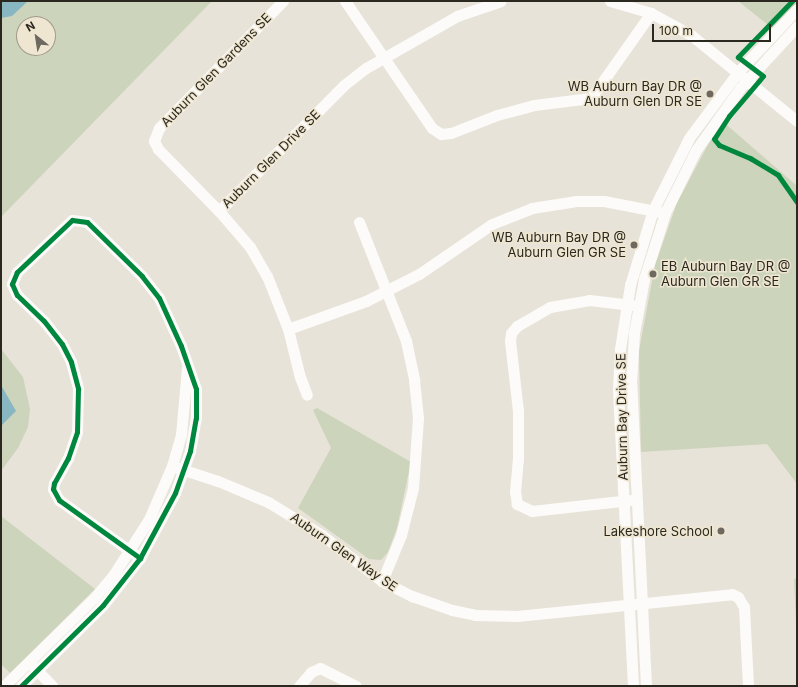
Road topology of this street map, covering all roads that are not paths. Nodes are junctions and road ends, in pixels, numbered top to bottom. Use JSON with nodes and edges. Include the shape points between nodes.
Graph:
{"nodes":[{"id":1,"x":283,"y":1,"type":"edge"},
{"id":2,"x":345,"y":1,"type":"edge"},
{"id":3,"x":501,"y":1,"type":"edge"},
{"id":4,"x":610,"y":1,"type":"edge"},
{"id":5,"x":797,"y":9,"type":"edge"},
{"id":6,"x":650,"y":14,"type":"junction"},
{"id":7,"x":797,"y":26,"type":"edge"},
{"id":8,"x":383,"y":57,"type":"junction"},
{"id":9,"x":738,"y":72,"type":"junction"},
{"id":10,"x":748,"y":80,"type":"junction"},
{"id":11,"x":797,"y":120,"type":"edge"},
{"id":12,"x":653,"y":210,"type":"junction"},
{"id":13,"x":220,"y":211,"type":"junction"},
{"id":14,"x":665,"y":213,"type":"junction"},
{"id":15,"x":359,"y":222,"type":"dead end"},
{"id":16,"x":387,"y":291,"type":"junction"},
{"id":17,"x":626,"y":304,"type":"junction"},
{"id":18,"x":639,"y":306,"type":"junction"},
{"id":19,"x":288,"y":328,"type":"junction"},
{"id":20,"x":187,"y":368,"type":"junction"},
{"id":21,"x":307,"y":395,"type":"dead end"},
{"id":22,"x":172,"y":466,"type":"junction"},
{"id":23,"x":184,"y":470,"type":"junction"},
{"id":24,"x":636,"y":500,"type":"junction"},
{"id":25,"x":623,"y":501,"type":"junction"},
{"id":26,"x":130,"y":552,"type":"junction"},
{"id":27,"x":140,"y":558,"type":"junction"},
{"id":28,"x":382,"y":581,"type":"junction"},
{"id":29,"x":642,"y":603,"type":"junction"},
{"id":30,"x":629,"y":605,"type":"junction"},
{"id":31,"x":28,"y":662,"type":"junction"},
{"id":32,"x":19,"y":670,"type":"junction"},
{"id":33,"x":37,"y":670,"type":"junction"},
{"id":34,"x":28,"y":684,"type":"edge"},
{"id":35,"x":4,"y":686,"type":"edge"},
{"id":36,"x":52,"y":686,"type":"edge"},
{"id":37,"x":299,"y":686,"type":"edge"},
{"id":38,"x":356,"y":686,"type":"edge"},
{"id":39,"x":633,"y":686,"type":"edge"},
{"id":40,"x":646,"y":686,"type":"edge"},
{"id":41,"x":748,"y":686,"type":"edge"}],
"edges":[{"from":1,"to":13,"type":"street","name":"Auburn Glen Gardens SE","via":[[155,134],[158,149]]},
{"from":2,"to":8,"type":"street"},
{"from":3,"to":8,"type":"street","name":"Auburn Glen Drive SE","via":[[457,16]]},
{"from":4,"to":6,"type":"street"},
{"from":5,"to":9,"type":"street","name":"Auburn Bay Drive SE"},
{"from":6,"to":8,"type":"street","via":[[591,98],[534,106],[496,115],[447,134],[441,134],[432,128]]},
{"from":6,"to":9,"type":"street","via":[[691,35]]},
{"from":7,"to":10,"type":"street","name":"Auburn Bay Drive SE"},
{"from":8,"to":13,"type":"street","name":"Auburn Glen Drive SE","via":[[344,85]]},
{"from":9,"to":10,"type":"street"},
{"from":9,"to":12,"type":"street","name":"Auburn Bay Drive SE","via":[[689,138]]},
{"from":10,"to":11,"type":"street"},
{"from":10,"to":14,"type":"street","name":"Auburn Bay Drive SE","via":[[706,134]]},
{"from":12,"to":14,"type":"street"},
{"from":12,"to":16,"type":"street","via":[[604,201],[576,201],[532,208],[492,224],[419,274]]},
{"from":12,"to":17,"type":"street","name":"Auburn Bay Drive SE","via":[[637,256]]},
{"from":13,"to":19,"type":"street","name":"Auburn Glen Drive SE","via":[[246,242],[267,276]]},
{"from":14,"to":18,"type":"street","name":"Auburn Bay Drive SE","via":[[646,273]]},
{"from":15,"to":16,"type":"street"},
{"from":16,"to":19,"type":"street","via":[[339,312]]},
{"from":16,"to":28,"type":"street","via":[[406,341],[414,380],[418,442],[408,510]]},
{"from":17,"to":18,"type":"street"},
{"from":17,"to":25,"type":"street","name":"Auburn Bay Drive SE","via":[[618,389]]},
{"from":17,"to":25,"type":"street","via":[[579,300],[550,307],[517,326],[511,333],[510,341],[518,411],[515,492],[517,504],[532,511]]},
{"from":18,"to":24,"type":"street","name":"Auburn Bay Drive SE","via":[[631,384]]},
{"from":19,"to":21,"type":"street","name":"Auburn Glen Drive SE"},
{"from":20,"to":22,"type":"street","via":[[181,435]]},
{"from":20,"to":23,"type":"street","via":[[196,388],[196,418]]},
{"from":20,"to":26,"type":"street","via":[[178,339],[159,298],[142,276],[85,221],[68,221],[14,277],[13,290],[44,321],[62,344],[71,362],[78,389],[76,432],[68,458],[54,482],[54,493],[59,500]]},
{"from":22,"to":23,"type":"street","name":"Auburn Glen Way SE"},
{"from":22,"to":26,"type":"street","via":[[149,519]]},
{"from":23,"to":27,"type":"street","via":[[156,532]]},
{"from":23,"to":28,"type":"street","name":"Auburn Glen Way SE","via":[[243,491],[281,509],[322,535]]},
{"from":24,"to":25,"type":"street"},
{"from":24,"to":29,"type":"street","name":"Auburn Bay Drive SE"},
{"from":25,"to":30,"type":"street","name":"Auburn Bay Drive SE"},
{"from":26,"to":27,"type":"street"},
{"from":26,"to":31,"type":"street","via":[[94,598]]},
{"from":27,"to":33,"type":"street","via":[[104,605]]},
{"from":28,"to":30,"type":"street","name":"Auburn Glen Way SE","via":[[434,605],[475,615],[517,616]]},
{"from":29,"to":30,"type":"street","name":"Auburn Glen Way SE"},
{"from":29,"to":40,"type":"street","name":"Auburn Bay Drive SE"},
{"from":29,"to":41,"type":"street","name":"Auburn Glen Way SE","via":[[726,594],[738,597],[744,607]]},
{"from":30,"to":39,"type":"street","name":"Auburn Bay Drive SE"},
{"from":31,"to":32,"type":"street"},
{"from":31,"to":33,"type":"street"},
{"from":32,"to":34,"type":"street"},
{"from":32,"to":35,"type":"street"},
{"from":33,"to":34,"type":"street"},
{"from":33,"to":36,"type":"street"},
{"from":37,"to":38,"type":"street","via":[[311,672],[320,668]]}]}
